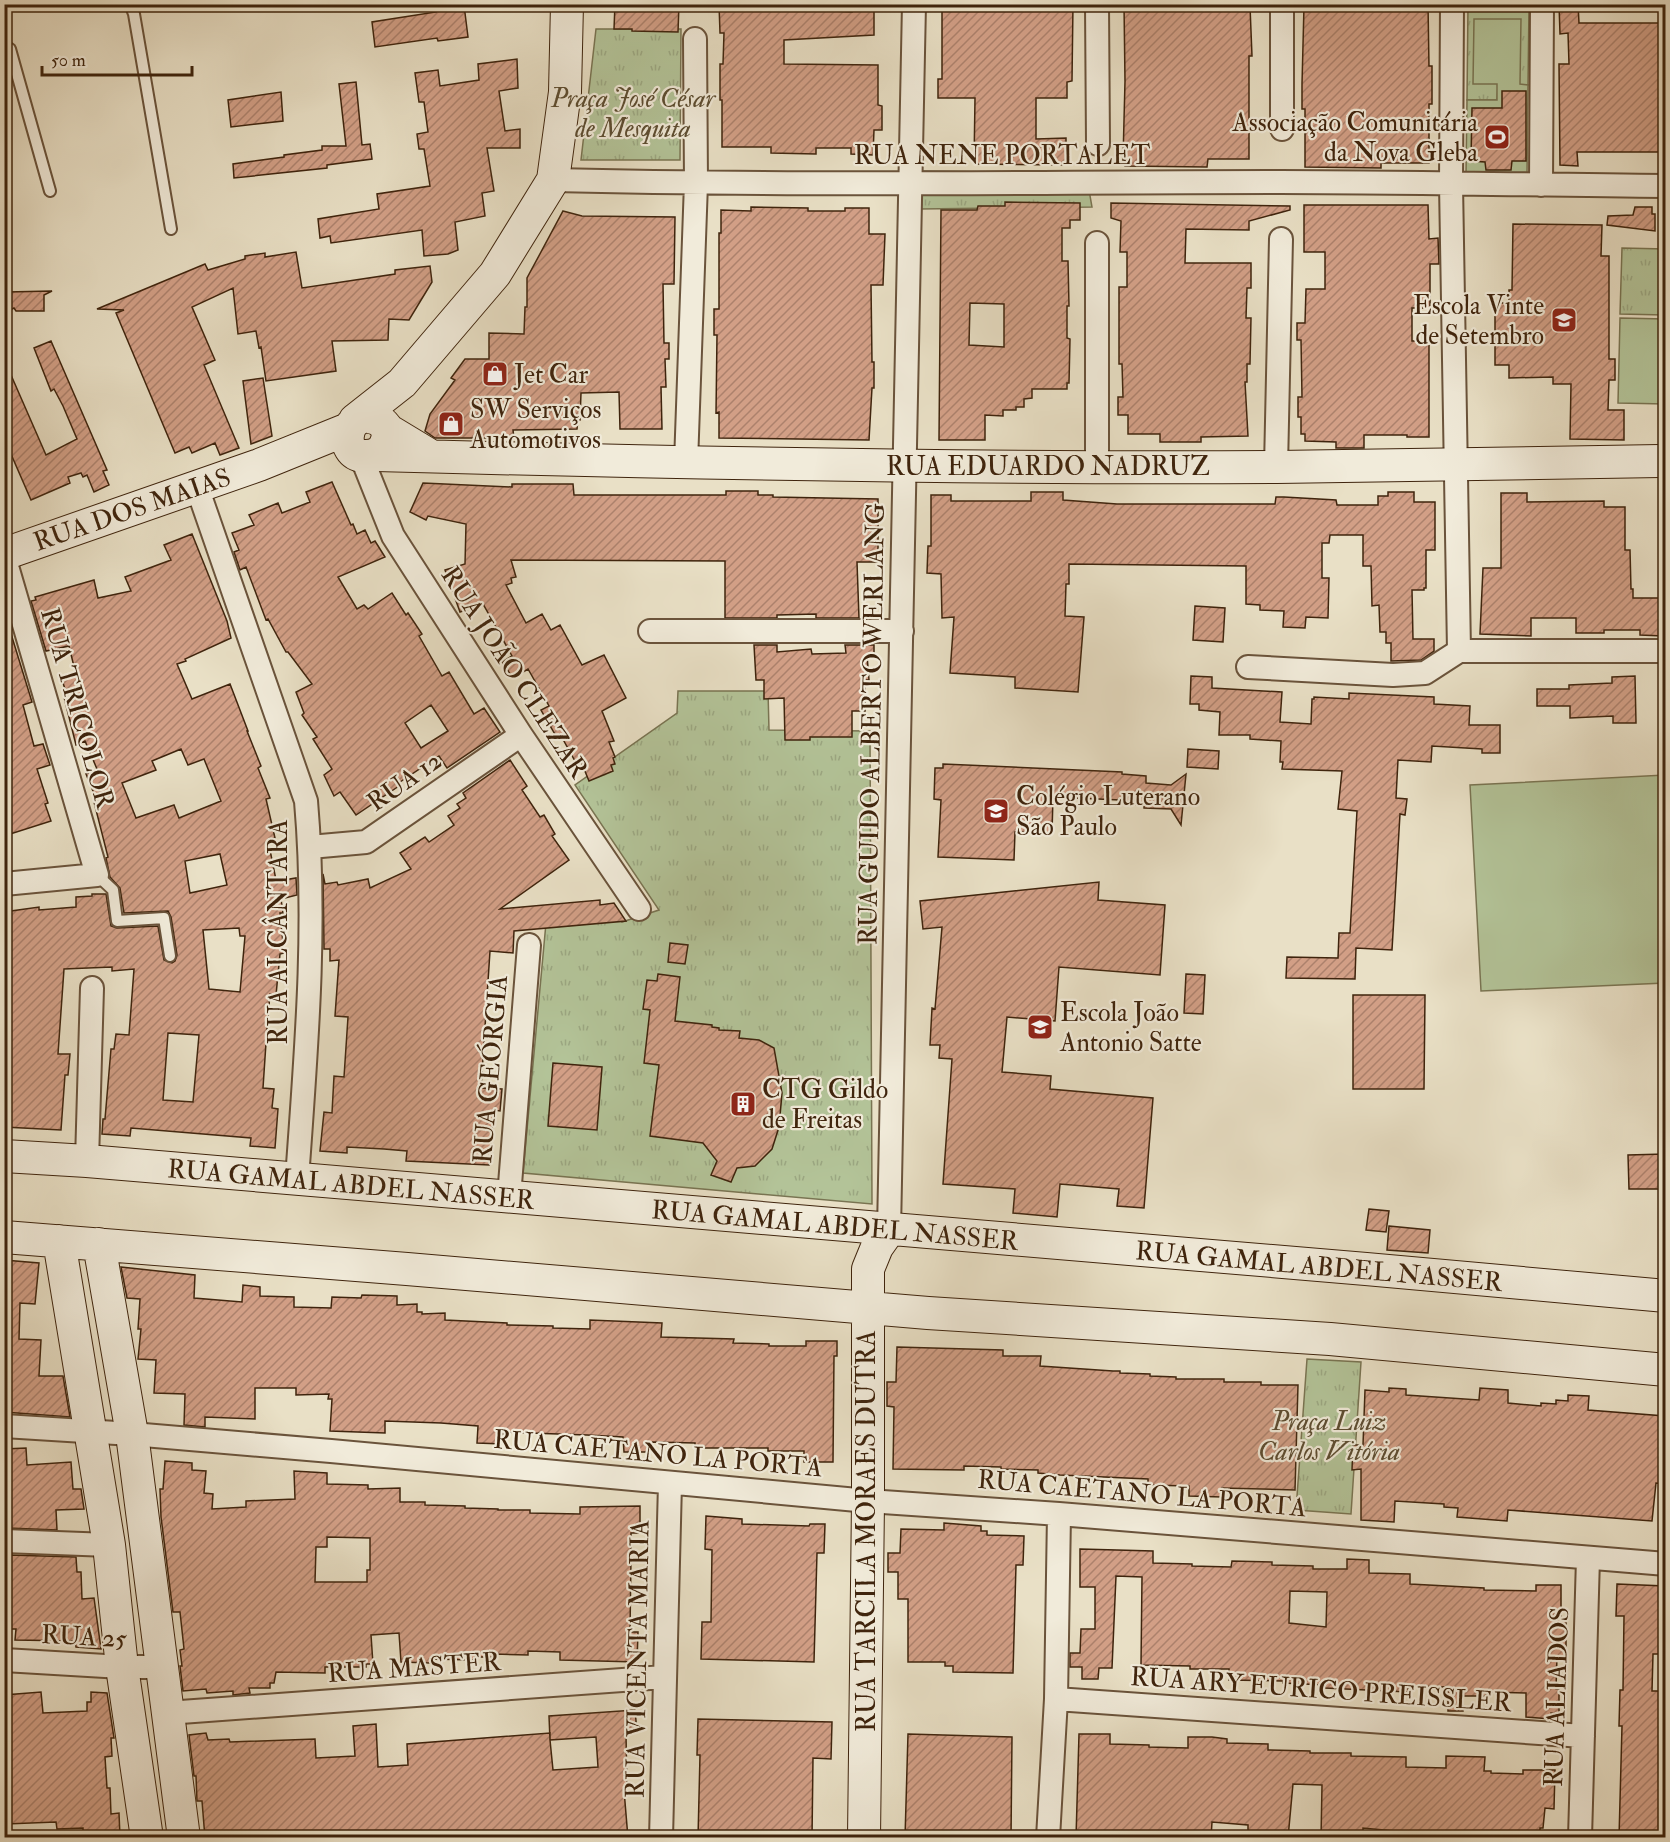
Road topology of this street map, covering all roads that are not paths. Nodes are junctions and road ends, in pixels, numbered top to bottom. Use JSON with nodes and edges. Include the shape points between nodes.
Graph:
{"nodes":[{"id":1,"x":130,"y":4,"type":"edge"},
{"id":2,"x":567,"y":4,"type":"edge"},
{"id":3,"x":914,"y":4,"type":"edge"},
{"id":4,"x":1097,"y":4,"type":"edge"},
{"id":5,"x":1282,"y":4,"type":"edge"},
{"id":6,"x":1452,"y":4,"type":"edge"},
{"id":7,"x":1542,"y":4,"type":"edge"},
{"id":8,"x":695,"y":39,"type":"dead end"},
{"id":9,"x":4,"y":46,"type":"edge"},
{"id":10,"x":1282,"y":129,"type":"dead end"},
{"id":11,"x":1098,"y":144,"type":"dead end"},
{"id":12,"x":553,"y":180,"type":"junction"},
{"id":13,"x":696,"y":183,"type":"junction"},
{"id":14,"x":910,"y":183,"type":"junction"},
{"id":15,"x":1451,"y":184,"type":"junction"},
{"id":16,"x":1541,"y":185,"type":"junction"},
{"id":17,"x":1665,"y":186,"type":"edge"},
{"id":18,"x":50,"y":192,"type":"dead end"},
{"id":19,"x":171,"y":229,"type":"dead end"},
{"id":20,"x":1281,"y":239,"type":"dead end"},
{"id":21,"x":1097,"y":243,"type":"dead end"},
{"id":22,"x":367,"y":438,"type":"junction"},
{"id":23,"x":1665,"y":461,"type":"edge"},
{"id":24,"x":686,"y":463,"type":"junction"},
{"id":25,"x":905,"y":465,"type":"junction"},
{"id":26,"x":1456,"y":465,"type":"junction"},
{"id":27,"x":1097,"y":467,"type":"junction"},
{"id":28,"x":1276,"y":467,"type":"junction"},
{"id":29,"x":197,"y":487,"type":"junction"},
{"id":30,"x":4,"y":555,"type":"edge"},
{"id":31,"x":650,"y":631,"type":"dead end"},
{"id":32,"x":902,"y":631,"type":"junction"},
{"id":33,"x":1459,"y":651,"type":"junction"},
{"id":34,"x":1665,"y":651,"type":"edge"},
{"id":35,"x":1248,"y":667,"type":"dead end"},
{"id":36,"x":521,"y":735,"type":"junction"},
{"id":37,"x":310,"y":847,"type":"junction"},
{"id":38,"x":97,"y":875,"type":"junction"},
{"id":39,"x":4,"y":884,"type":"edge"},
{"id":40,"x":639,"y":909,"type":"dead end"},
{"id":41,"x":529,"y":945,"type":"dead end"},
{"id":42,"x":170,"y":956,"type":"dead end"},
{"id":43,"x":92,"y":988,"type":"dead end"},
{"id":44,"x":4,"y":1156,"type":"edge"},
{"id":45,"x":87,"y":1161,"type":"junction"},
{"id":46,"x":297,"y":1179,"type":"junction"},
{"id":47,"x":509,"y":1197,"type":"junction"},
{"id":48,"x":889,"y":1230,"type":"junction"},
{"id":49,"x":4,"y":1237,"type":"edge"},
{"id":50,"x":59,"y":1241,"type":"junction"},
{"id":51,"x":99,"y":1244,"type":"junction"},
{"id":52,"x":1665,"y":1296,"type":"edge"},
{"id":53,"x":868,"y":1308,"type":"junction"},
{"id":54,"x":1665,"y":1370,"type":"edge"},
{"id":55,"x":4,"y":1426,"type":"edge"},
{"id":56,"x":91,"y":1432,"type":"junction"},
{"id":57,"x":132,"y":1434,"type":"junction"},
{"id":58,"x":670,"y":1483,"type":"junction"},
{"id":59,"x":868,"y":1501,"type":"junction"},
{"id":60,"x":1059,"y":1514,"type":"junction"},
{"id":61,"x":4,"y":1541,"type":"edge"},
{"id":62,"x":110,"y":1545,"type":"junction"},
{"id":63,"x":1588,"y":1558,"type":"junction"},
{"id":64,"x":1665,"y":1564,"type":"edge"},
{"id":65,"x":4,"y":1660,"type":"edge"},
{"id":66,"x":122,"y":1667,"type":"junction"},
{"id":67,"x":162,"y":1667,"type":"junction"},
{"id":68,"x":664,"y":1677,"type":"junction"},
{"id":69,"x":1056,"y":1699,"type":"junction"},
{"id":70,"x":167,"y":1713,"type":"junction"},
{"id":71,"x":1583,"y":1736,"type":"junction"},
{"id":72,"x":147,"y":1838,"type":"edge"},
{"id":73,"x":184,"y":1838,"type":"edge"},
{"id":74,"x":661,"y":1838,"type":"edge"},
{"id":75,"x":864,"y":1838,"type":"edge"},
{"id":76,"x":1048,"y":1838,"type":"edge"},
{"id":77,"x":1580,"y":1838,"type":"edge"}],
"edges":[{"from":1,"to":19,"type":"lane","via":[[135,14]]},
{"from":2,"to":12,"type":"street","via":[[565,92]]},
{"from":3,"to":14,"type":"street","name":"RUA GUIDO ALBERTO WERLANG"},
{"from":4,"to":11,"type":"street"},
{"from":5,"to":10,"type":"street"},
{"from":6,"to":15,"type":"street"},
{"from":7,"to":16,"type":"street"},
{"from":8,"to":13,"type":"street"},
{"from":9,"to":18,"type":"lane","via":[[10,49]]},
{"from":12,"to":13,"type":"street","name":"RUA NENE PORTALET"},
{"from":12,"to":22,"type":"street","via":[[495,274],[402,383]]},
{"from":13,"to":14,"type":"street","name":"RUA NENE PORTALET"},
{"from":13,"to":24,"type":"street"},
{"from":14,"to":15,"type":"street","name":"RUA NENE PORTALET"},
{"from":14,"to":25,"type":"street","name":"RUA GUIDO ALBERTO WERLANG"},
{"from":15,"to":16,"type":"street","name":"RUA NENE PORTALET"},
{"from":15,"to":26,"type":"street"},
{"from":16,"to":17,"type":"street","name":"RUA NENE PORTALET"},
{"from":20,"to":28,"type":"street"},
{"from":21,"to":27,"type":"street"},
{"from":22,"to":24,"type":"street","name":"RUA EDUARDO NADRUZ","via":[[431,457]]},
{"from":22,"to":29,"type":"street","name":"RUA DOS MAIAS","via":[[259,465]]},
{"from":22,"to":36,"type":"street","name":"RUA JOÃO CLEZAR","via":[[393,536]]},
{"from":23,"to":26,"type":"street","name":"RUA EDUARDO NADRUZ"},
{"from":24,"to":25,"type":"street","name":"RUA EDUARDO NADRUZ"},
{"from":25,"to":27,"type":"street","name":"RUA EDUARDO NADRUZ"},
{"from":25,"to":32,"type":"street","name":"RUA GUIDO ALBERTO WERLANG"},
{"from":26,"to":28,"type":"street","name":"RUA EDUARDO NADRUZ"},
{"from":26,"to":33,"type":"street"},
{"from":27,"to":28,"type":"street","name":"RUA EDUARDO NADRUZ"},
{"from":29,"to":30,"type":"street","name":"RUA DOS MAIAS"},
{"from":29,"to":37,"type":"street","name":"RUA ALCÂNTARA","via":[[306,801]]},
{"from":30,"to":38,"type":"street","name":"RUA TRICOLOR"},
{"from":31,"to":32,"type":"street"},
{"from":32,"to":48,"type":"street","name":"RUA GUIDO ALBERTO WERLANG"},
{"from":33,"to":34,"type":"street"},
{"from":33,"to":35,"type":"street","via":[[1425,673],[1393,675]]},
{"from":36,"to":37,"type":"street","name":"RUA 12","via":[[366,842]]},
{"from":36,"to":40,"type":"street","name":"RUA JOÃO CLEZAR"},
{"from":37,"to":46,"type":"street","name":"RUA ALCÂNTARA","via":[[310,987]]},
{"from":38,"to":39,"type":"street"},
{"from":38,"to":42,"type":"lane","via":[[113,890],[117,921],[164,918]]},
{"from":41,"to":47,"type":"street","name":"RUA GEÓRGIA"},
{"from":43,"to":45,"type":"street"},
{"from":44,"to":45,"type":"street","name":"RUA GAMAL ABDEL NASSER"},
{"from":45,"to":46,"type":"street","name":"RUA GAMAL ABDEL NASSER"},
{"from":46,"to":47,"type":"street","name":"RUA GAMAL ABDEL NASSER"},
{"from":47,"to":48,"type":"street","name":"RUA GAMAL ABDEL NASSER"},
{"from":48,"to":52,"type":"street","name":"RUA GAMAL ABDEL NASSER"},
{"from":48,"to":53,"type":"street","name":"RUA TARCILA MORAES DUTRA","via":[[870,1261]]},
{"from":49,"to":50,"type":"street"},
{"from":50,"to":51,"type":"street"},
{"from":50,"to":56,"type":"street"},
{"from":51,"to":53,"type":"street"},
{"from":51,"to":57,"type":"street"},
{"from":53,"to":54,"type":"street","via":[[1330,1339]]},
{"from":53,"to":59,"type":"street","name":"RUA TARCILA MORAES DUTRA"},
{"from":55,"to":56,"type":"street","name":"RUA CAETANO LA PORTA"},
{"from":56,"to":57,"type":"street","name":"RUA CAETANO LA PORTA"},
{"from":56,"to":62,"type":"street"},
{"from":57,"to":58,"type":"street","name":"RUA CAETANO LA PORTA"},
{"from":57,"to":67,"type":"street"},
{"from":58,"to":59,"type":"street","name":"RUA CAETANO LA PORTA"},
{"from":58,"to":68,"type":"street","name":"RUA VICENTA MARIA"},
{"from":59,"to":60,"type":"street","name":"RUA CAETANO LA PORTA"},
{"from":59,"to":75,"type":"street","name":"RUA TARCILA MORAES DUTRA"},
{"from":60,"to":63,"type":"street","name":"RUA CAETANO LA PORTA"},
{"from":60,"to":69,"type":"street"},
{"from":61,"to":62,"type":"street"},
{"from":62,"to":66,"type":"street"},
{"from":63,"to":64,"type":"street","name":"RUA CAETANO LA PORTA"},
{"from":63,"to":71,"type":"street","name":"RUA ALIADOS"},
{"from":65,"to":66,"type":"street","name":"RUA 25"},
{"from":66,"to":67,"type":"street","name":"RUA 25"},
{"from":66,"to":72,"type":"street"},
{"from":67,"to":70,"type":"street"},
{"from":68,"to":70,"type":"street","name":"RUA MASTER"},
{"from":68,"to":74,"type":"street","name":"RUA VICENTA MARIA"},
{"from":69,"to":71,"type":"street","name":"RUA ARY EURICO PREISSLER"},
{"from":69,"to":76,"type":"street"},
{"from":70,"to":73,"type":"street"},
{"from":71,"to":77,"type":"street","name":"RUA ALIADOS"}]}
